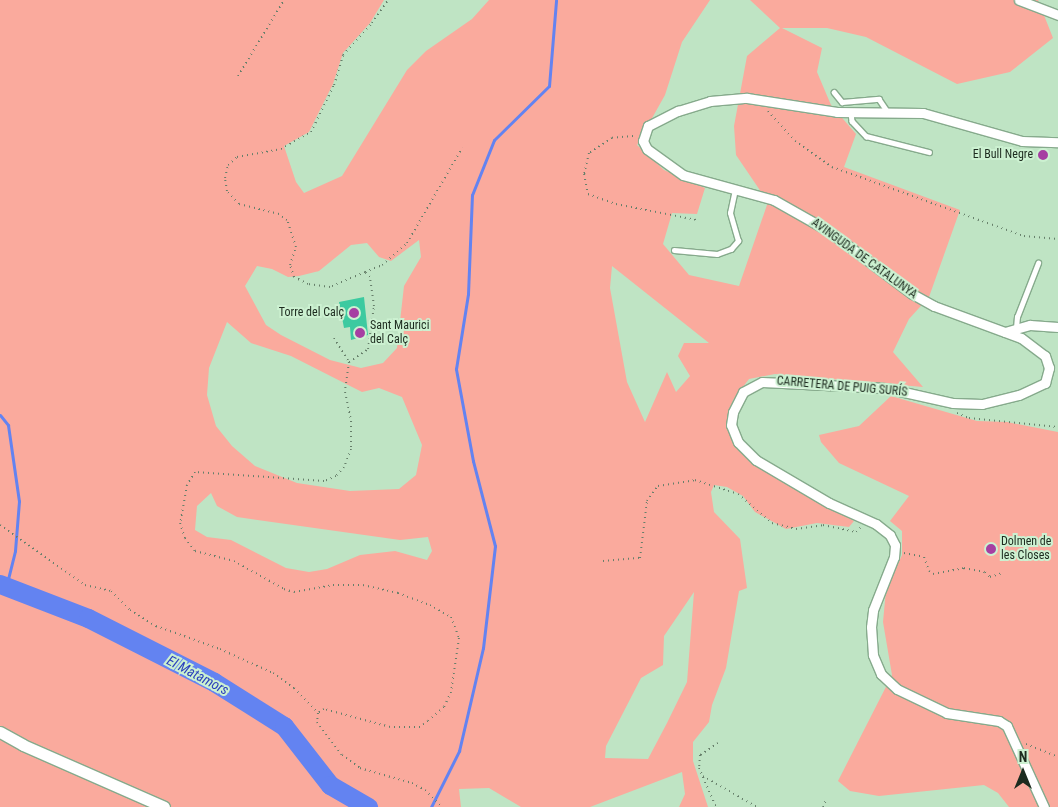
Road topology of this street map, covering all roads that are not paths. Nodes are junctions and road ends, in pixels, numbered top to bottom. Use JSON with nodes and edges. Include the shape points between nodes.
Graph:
{"nodes":[{"id":1,"x":1019,"y":0,"type":"edge"},
{"id":2,"x":1058,"y":15,"type":"edge"},
{"id":3,"x":834,"y":92,"type":"dead end"},
{"id":4,"x":887,"y":111,"type":"junction"},
{"id":5,"x":851,"y":113,"type":"junction"},
{"id":6,"x":1058,"y":142,"type":"edge"},
{"id":7,"x":929,"y":152,"type":"dead end"},
{"id":8,"x":735,"y":190,"type":"junction"},
{"id":9,"x":674,"y":250,"type":"dead end"},
{"id":10,"x":1038,"y":263,"type":"dead end"},
{"id":11,"x":1058,"y":326,"type":"edge"},
{"id":12,"x":1016,"y":328,"type":"junction"},
{"id":13,"x":1006,"y":332,"type":"junction"},
{"id":14,"x":1039,"y":387,"type":"joint"},
{"id":15,"x":0,"y":732,"type":"edge"},
{"id":16,"x":164,"y":807,"type":"edge"},
{"id":17,"x":1044,"y":807,"type":"edge"}],
"edges":[{"from":1,"to":2,"type":"street"},
{"from":3,"to":4,"type":"lane","via":[[842,102],[879,99]]},
{"from":4,"to":5,"type":"street"},
{"from":4,"to":6,"type":"street","via":[[935,115],[1022,141]]},
{"from":5,"to":7,"type":"lane","via":[[852,121],[866,136]]},
{"from":5,"to":8,"type":"street","name":"AVINGUDA DE CATALUNYA","via":[[760,99],[721,99],[655,122],[643,136],[647,150],[683,175]]},
{"from":8,"to":9,"type":"lane","via":[[730,213],[738,241],[731,248],[717,254]]},
{"from":8,"to":13,"type":"street","name":"AVINGUDA DE CATALUNYA","via":[[774,200],[812,221],[924,301]]},
{"from":10,"to":12,"type":"lane","via":[[1017,317]]},
{"from":11,"to":12,"type":"street"},
{"from":12,"to":13,"type":"street"},
{"from":13,"to":14,"type":"street","name":"AVINGUDA DE CATALUNYA","via":[[1034,346],[1045,356],[1048,379]]},
{"from":14,"to":17,"type":"street","name":"CARRETERA DE PUIG SURÍS","via":[[998,401],[974,405],[863,386],[772,382],[749,387],[735,405],[732,418],[735,436],[742,448],[791,482],[890,535],[894,553],[871,618],[871,643],[881,674],[897,690],[947,713],[1003,723],[1016,743]]},
{"from":15,"to":16,"type":"street"}]}
